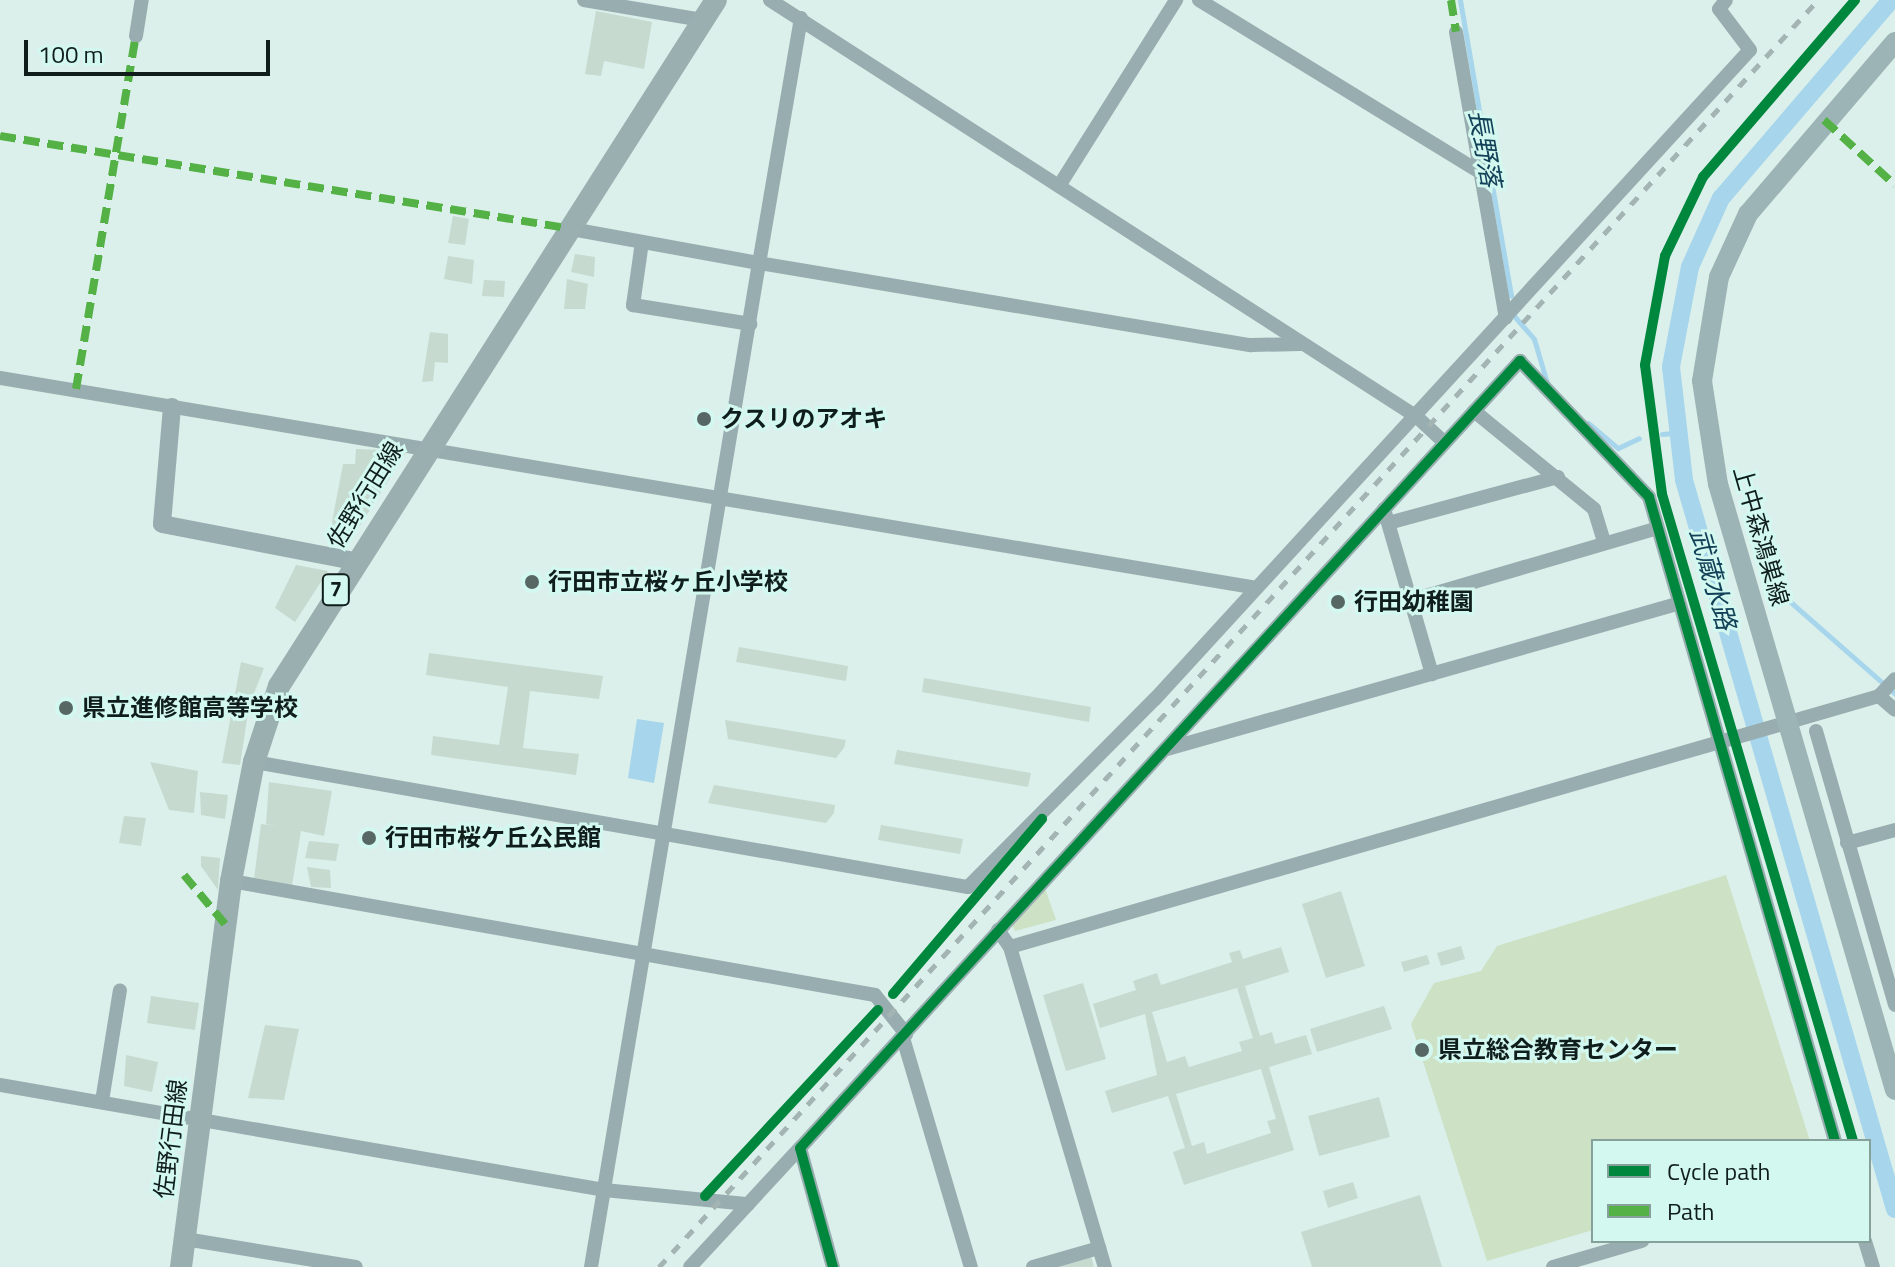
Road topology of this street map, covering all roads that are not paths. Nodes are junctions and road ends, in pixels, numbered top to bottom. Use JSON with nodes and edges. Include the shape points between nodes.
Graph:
{"nodes":[{"id":1,"x":142,"y":0,"type":"edge"},
{"id":2,"x":584,"y":0,"type":"edge"},
{"id":3,"x":716,"y":0,"type":"edge"},
{"id":4,"x":770,"y":0,"type":"edge"},
{"id":5,"x":1176,"y":0,"type":"edge"},
{"id":6,"x":1199,"y":0,"type":"edge"},
{"id":7,"x":1726,"y":0,"type":"edge"},
{"id":8,"x":801,"y":18,"type":"junction"},
{"id":9,"x":702,"y":20,"type":"junction"},
{"id":10,"x":1456,"y":32,"type":"dead end"},
{"id":11,"x":136,"y":36,"type":"dead end"},
{"id":12,"x":1895,"y":42,"type":"edge"},
{"id":13,"x":1480,"y":172,"type":"junction"},
{"id":14,"x":1059,"y":186,"type":"junction"},
{"id":15,"x":566,"y":228,"type":"junction"},
{"id":16,"x":642,"y":242,"type":"junction"},
{"id":17,"x":759,"y":263,"type":"junction"},
{"id":18,"x":1506,"y":318,"type":"junction"},
{"id":19,"x":750,"y":324,"type":"junction"},
{"id":20,"x":1301,"y":344,"type":"junction"},
{"id":21,"x":0,"y":378,"type":"edge"},
{"id":22,"x":172,"y":407,"type":"junction"},
{"id":23,"x":1474,"y":411,"type":"junction"},
{"id":24,"x":1417,"y":417,"type":"junction"},
{"id":25,"x":1445,"y":443,"type":"junction"},
{"id":26,"x":426,"y":447,"type":"junction"},
{"id":27,"x":1558,"y":477,"type":"junction"},
{"id":28,"x":724,"y":494,"type":"junction"},
{"id":29,"x":1388,"y":515,"type":"junction"},
{"id":30,"x":1658,"y":528,"type":"junction"},
{"id":31,"x":1604,"y":541,"type":"junction"},
{"id":32,"x":354,"y":561,"type":"junction"},
{"id":33,"x":1257,"y":588,"type":"junction"},
{"id":34,"x":1412,"y":600,"type":"junction"},
{"id":35,"x":1677,"y":604,"type":"junction"},
{"id":36,"x":1432,"y":674,"type":"junction"},
{"id":37,"x":1887,"y":688,"type":"edge"},
{"id":38,"x":1895,"y":710,"type":"edge"},
{"id":39,"x":1780,"y":724,"type":"junction"},
{"id":40,"x":1816,"y":731,"type":"dead end"},
{"id":41,"x":1717,"y":743,"type":"junction"},
{"id":42,"x":1167,"y":749,"type":"junction"},
{"id":43,"x":254,"y":762,"type":"junction"},
{"id":44,"x":1895,"y":830,"type":"edge"},
{"id":45,"x":664,"y":834,"type":"junction"},
{"id":46,"x":1847,"y":843,"type":"junction"},
{"id":47,"x":231,"y":881,"type":"junction"},
{"id":48,"x":998,"y":930,"type":"junction"},
{"id":49,"x":1010,"y":947,"type":"junction"},
{"id":50,"x":644,"y":959,"type":"junction"},
{"id":51,"x":120,"y":990,"type":"dead end"},
{"id":52,"x":1894,"y":998,"type":"edge"},
{"id":53,"x":905,"y":1036,"type":"junction"},
{"id":54,"x":0,"y":1085,"type":"edge"},
{"id":55,"x":1895,"y":1090,"type":"edge"},
{"id":56,"x":102,"y":1101,"type":"junction"},
{"id":57,"x":199,"y":1117,"type":"junction"},
{"id":58,"x":1834,"y":1139,"type":"edge"},
{"id":59,"x":800,"y":1148,"type":"junction"},
{"id":60,"x":604,"y":1190,"type":"junction"},
{"id":61,"x":748,"y":1204,"type":"junction"},
{"id":62,"x":185,"y":1239,"type":"junction"},
{"id":63,"x":1635,"y":1243,"type":"edge"},
{"id":64,"x":1866,"y":1243,"type":"edge"},
{"id":65,"x":1099,"y":1248,"type":"junction"},
{"id":66,"x":181,"y":1267,"type":"edge"},
{"id":67,"x":356,"y":1267,"type":"edge"},
{"id":68,"x":591,"y":1267,"type":"edge"},
{"id":69,"x":690,"y":1267,"type":"edge"},
{"id":70,"x":833,"y":1267,"type":"edge"},
{"id":71,"x":971,"y":1267,"type":"edge"},
{"id":72,"x":1033,"y":1267,"type":"edge"},
{"id":73,"x":1105,"y":1267,"type":"edge"},
{"id":74,"x":1553,"y":1267,"type":"edge"},
{"id":75,"x":1873,"y":1267,"type":"edge"}],
"edges":[{"from":1,"to":11,"type":"street"},
{"from":2,"to":9,"type":"street"},
{"from":3,"to":9,"type":"main road","name":"佐野行田線","number":"7"},
{"from":4,"to":8,"type":"street"},
{"from":5,"to":14,"type":"street"},
{"from":6,"to":13,"type":"street"},
{"from":7,"to":18,"type":"street","via":[[1719,9],[1750,50]]},
{"from":8,"to":14,"type":"street"},
{"from":8,"to":17,"type":"street"},
{"from":9,"to":15,"type":"main road","name":"佐野行田線","number":"7"},
{"from":10,"to":13,"type":"street"},
{"from":12,"to":39,"type":"main road","name":"上中森鴻巣線","via":[[1748,214],[1719,277],[1705,341],[1708,443]]},
{"from":13,"to":18,"type":"street"},
{"from":14,"to":20,"type":"street"},
{"from":15,"to":16,"type":"street"},
{"from":15,"to":26,"type":"main road","name":"佐野行田線","number":"7"},
{"from":16,"to":17,"type":"street"},
{"from":16,"to":19,"type":"street","via":[[633,305]]},
{"from":17,"to":19,"type":"street"},
{"from":17,"to":20,"type":"street","via":[[1251,345]]},
{"from":18,"to":24,"type":"street"},
{"from":19,"to":28,"type":"street"},
{"from":20,"to":24,"type":"street"},
{"from":21,"to":22,"type":"street"},
{"from":22,"to":26,"type":"street"},
{"from":22,"to":32,"type":"street","via":[[162,524]]},
{"from":23,"to":25,"type":"street"},
{"from":23,"to":27,"type":"street"},
{"from":23,"to":30,"type":"street","via":[[1520,361],[1568,420],[1642,485]]},
{"from":24,"to":25,"type":"street"},
{"from":24,"to":33,"type":"street"},
{"from":25,"to":29,"type":"street"},
{"from":26,"to":28,"type":"street"},
{"from":26,"to":32,"type":"main road","name":"佐野行田線","number":"7"},
{"from":27,"to":29,"type":"street"},
{"from":27,"to":31,"type":"street","via":[[1594,509]]},
{"from":28,"to":33,"type":"street"},
{"from":28,"to":45,"type":"street"},
{"from":29,"to":34,"type":"street"},
{"from":29,"to":42,"type":"street"},
{"from":30,"to":31,"type":"street"},
{"from":30,"to":35,"type":"street"},
{"from":31,"to":34,"type":"street"},
{"from":32,"to":43,"type":"main road","name":"佐野行田線","number":"7","via":[[292,657]]},
{"from":33,"to":45,"type":"street","via":[[1042,819],[968,887]]},
{"from":34,"to":36,"type":"street"},
{"from":35,"to":36,"type":"street"},
{"from":35,"to":41,"type":"street"},
{"from":36,"to":42,"type":"street"},
{"from":37,"to":38,"type":"street"},
{"from":37,"to":39,"type":"street"},
{"from":39,"to":41,"type":"street"},
{"from":39,"to":55,"type":"main road","name":"上中森鴻巣線"},
{"from":40,"to":46,"type":"street"},
{"from":41,"to":49,"type":"street"},
{"from":41,"to":58,"type":"street"},
{"from":42,"to":48,"type":"street"},
{"from":43,"to":45,"type":"street"},
{"from":43,"to":47,"type":"main road","name":"佐野行田線","number":"7"},
{"from":44,"to":46,"type":"street"},
{"from":45,"to":50,"type":"street"},
{"from":46,"to":52,"type":"street"},
{"from":47,"to":50,"type":"street"},
{"from":47,"to":57,"type":"main road","name":"佐野行田線","number":"7"},
{"from":48,"to":49,"type":"street"},
{"from":48,"to":53,"type":"street"},
{"from":49,"to":65,"type":"street"},
{"from":50,"to":53,"type":"street","via":[[875,995]]},
{"from":50,"to":60,"type":"street"},
{"from":51,"to":56,"type":"street"},
{"from":53,"to":59,"type":"street"},
{"from":53,"to":71,"type":"street"},
{"from":54,"to":56,"type":"street"},
{"from":56,"to":57,"type":"street"},
{"from":57,"to":60,"type":"street"},
{"from":57,"to":62,"type":"main road","name":"佐野行田線","number":"7"},
{"from":59,"to":61,"type":"street"},
{"from":59,"to":70,"type":"street"},
{"from":60,"to":61,"type":"street"},
{"from":60,"to":68,"type":"street"},
{"from":61,"to":69,"type":"street"},
{"from":62,"to":66,"type":"main road","name":"佐野行田線","number":"7"},
{"from":62,"to":67,"type":"street"},
{"from":63,"to":74,"type":"street"},
{"from":64,"to":75,"type":"street"},
{"from":65,"to":72,"type":"street"},
{"from":65,"to":73,"type":"street"}]}
